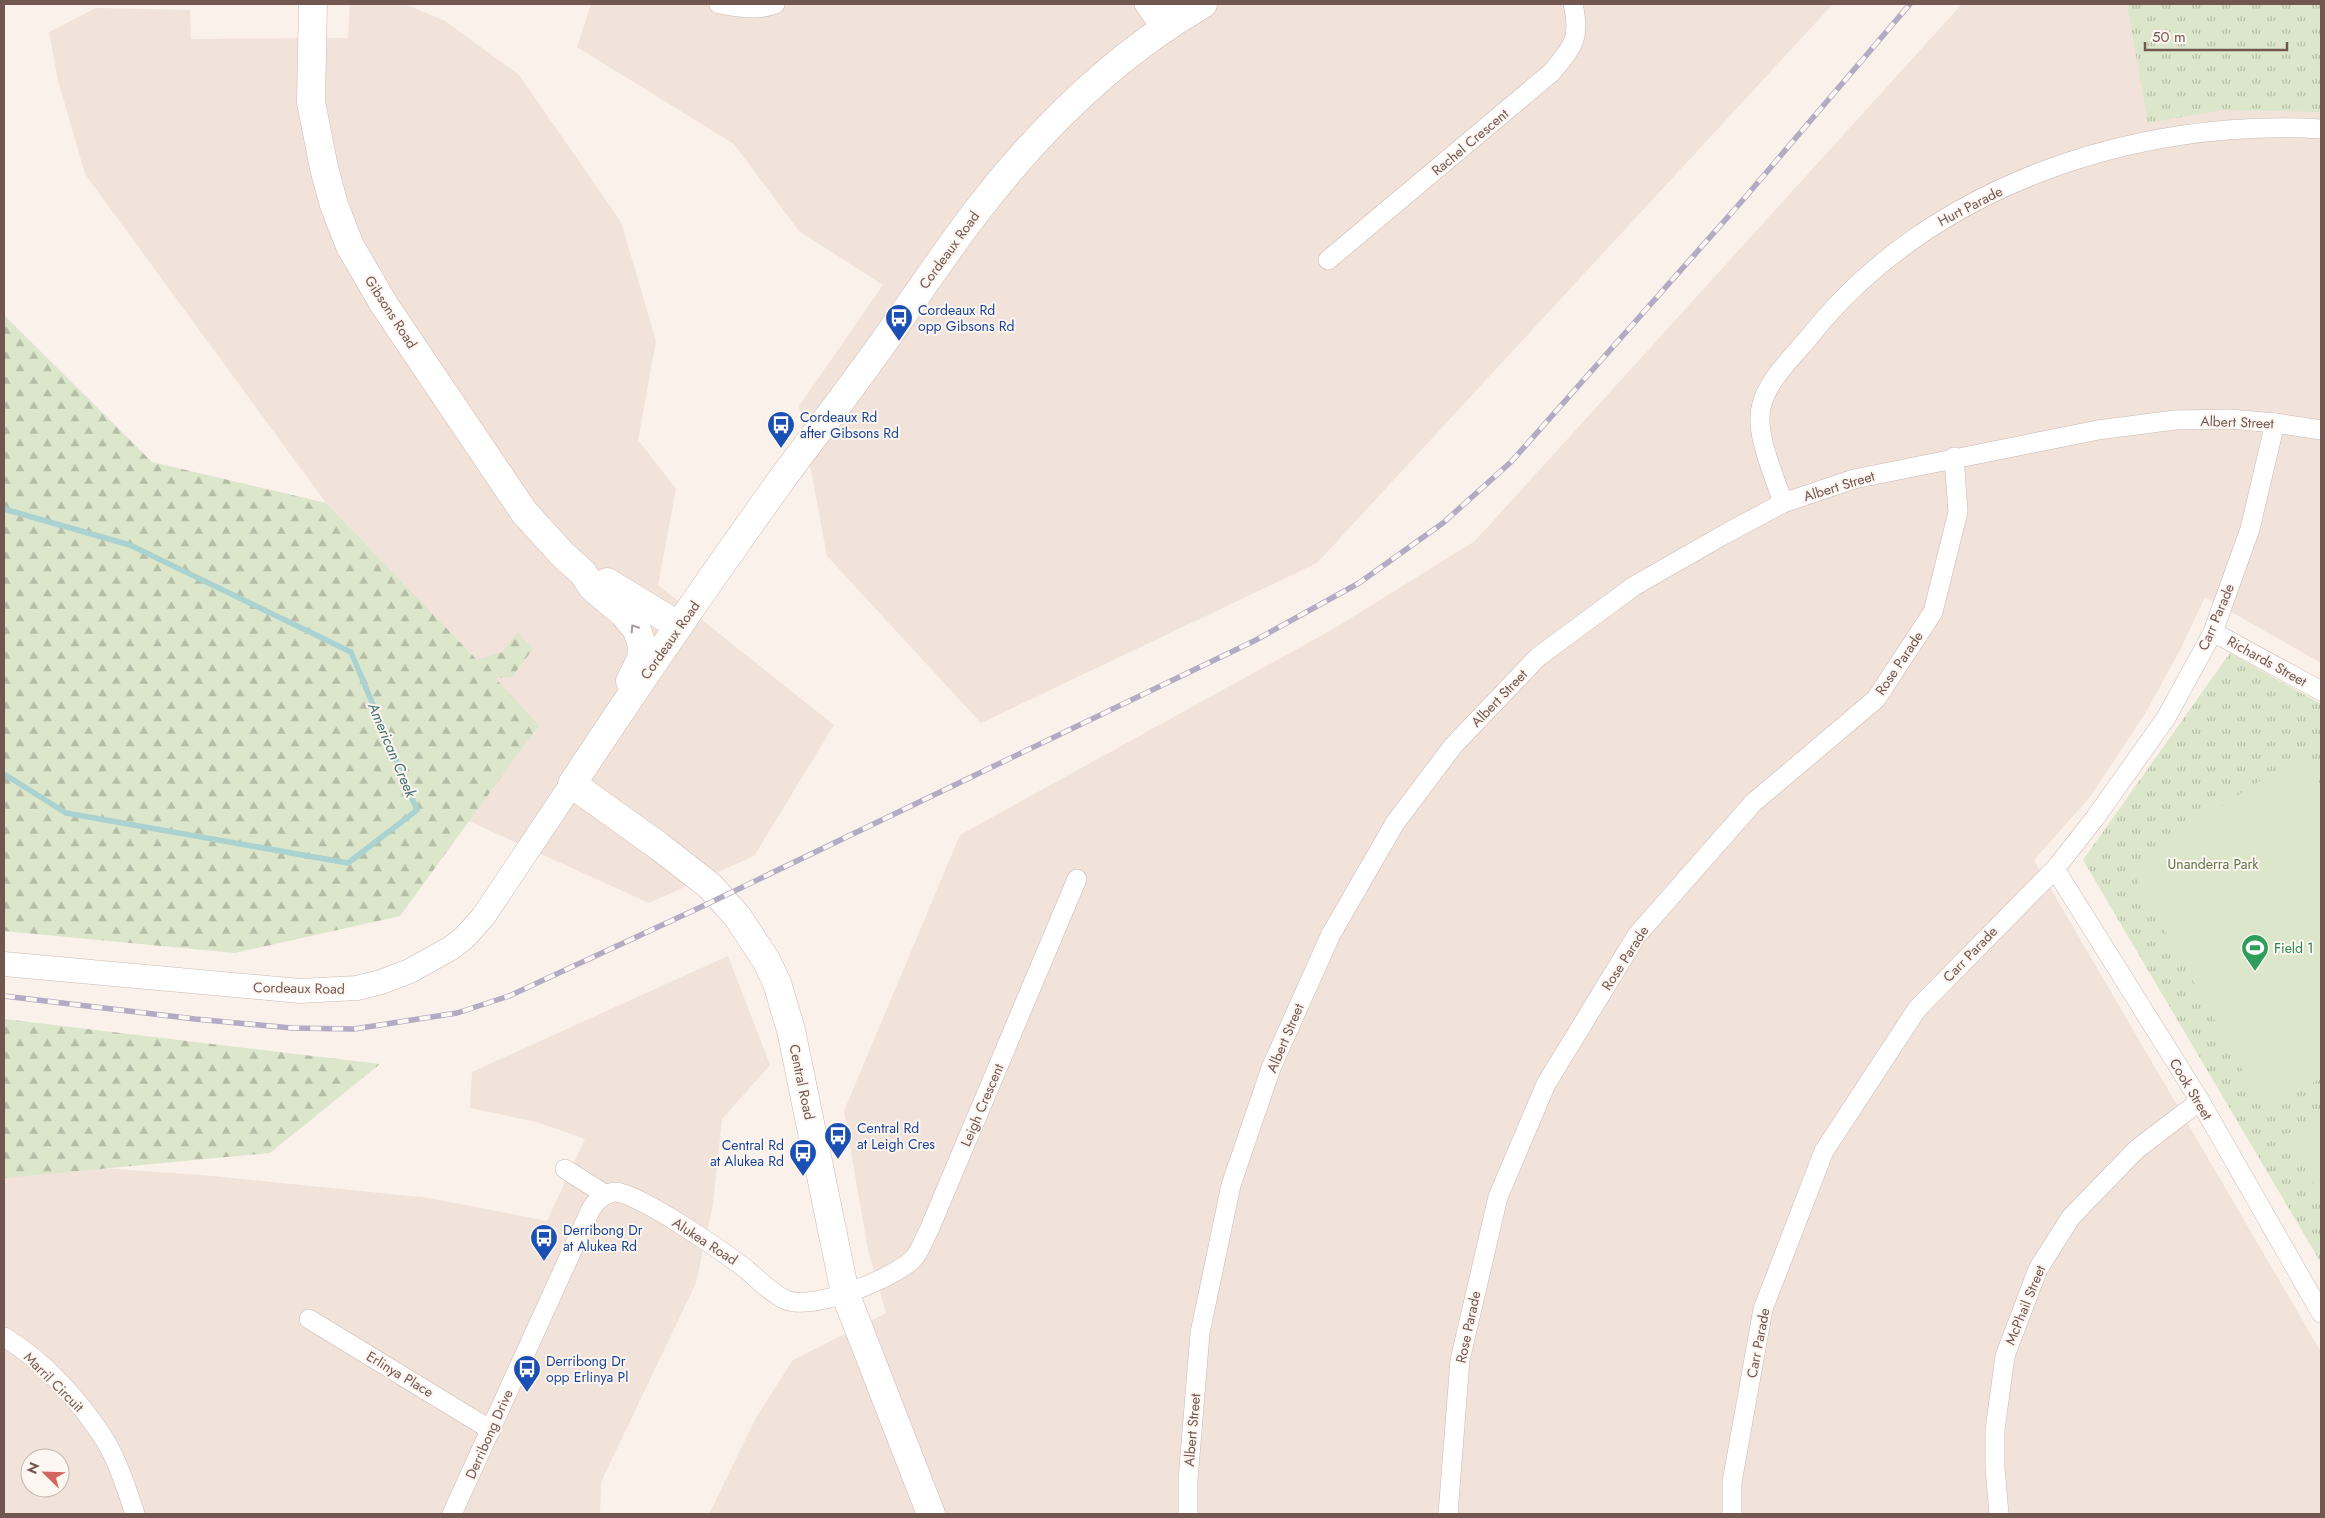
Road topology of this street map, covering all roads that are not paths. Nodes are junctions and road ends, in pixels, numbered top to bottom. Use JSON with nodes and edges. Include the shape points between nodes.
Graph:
{"nodes":[{"id":1,"x":313,"y":4,"type":"edge"},
{"id":2,"x":719,"y":4,"type":"edge"},
{"id":3,"x":775,"y":4,"type":"edge"},
{"id":4,"x":1144,"y":4,"type":"edge"},
{"id":5,"x":1202,"y":4,"type":"edge"},
{"id":6,"x":1574,"y":4,"type":"edge"},
{"id":7,"x":1166,"y":18,"type":"edge"},
{"id":8,"x":2321,"y":129,"type":"edge"},
{"id":9,"x":1328,"y":260,"type":"dead end"},
{"id":10,"x":2275,"y":422,"type":"junction"},
{"id":11,"x":2321,"y":430,"type":"edge"},
{"id":12,"x":1954,"y":457,"type":"junction"},
{"id":13,"x":1783,"y":503,"type":"junction"},
{"id":14,"x":583,"y":573,"type":"junction"},
{"id":15,"x":679,"y":626,"type":"junction"},
{"id":16,"x":2213,"y":632,"type":"junction"},
{"id":17,"x":2321,"y":691,"type":"edge"},
{"id":18,"x":604,"y":736,"type":"junction"},
{"id":19,"x":572,"y":784,"type":"junction"},
{"id":20,"x":2055,"y":869,"type":"junction"},
{"id":21,"x":1077,"y":880,"type":"dead end"},
{"id":22,"x":4,"y":964,"type":"edge"},
{"id":23,"x":2200,"y":1101,"type":"junction"},
{"id":24,"x":565,"y":1169,"type":"dead end"},
{"id":25,"x":606,"y":1195,"type":"junction"},
{"id":26,"x":845,"y":1293,"type":"junction"},
{"id":27,"x":2321,"y":1312,"type":"edge"},
{"id":28,"x":309,"y":1319,"type":"dead end"},
{"id":29,"x":4,"y":1337,"type":"edge"},
{"id":30,"x":490,"y":1430,"type":"junction"},
{"id":31,"x":135,"y":1514,"type":"edge"},
{"id":32,"x":452,"y":1514,"type":"edge"},
{"id":33,"x":931,"y":1514,"type":"edge"},
{"id":34,"x":1188,"y":1514,"type":"edge"},
{"id":35,"x":1448,"y":1514,"type":"edge"},
{"id":36,"x":1732,"y":1514,"type":"edge"},
{"id":37,"x":1999,"y":1514,"type":"edge"}],
"edges":[{"from":1,"to":14,"type":"main road","name":"Gibsons Road","via":[[311,102],[334,205],[350,246],[385,306],[524,512]]},
{"from":2,"to":3,"type":"street","via":[[741,7]]},
{"from":4,"to":7,"type":"street"},
{"from":5,"to":7,"type":"main road","name":"Cordeaux Road"},
{"from":6,"to":9,"type":"street","name":"Rachel Crescent","via":[[1577,35],[1570,50],[1552,72]]},
{"from":7,"to":15,"type":"main road","name":"Cordeaux Road","via":[[1095,82],[1036,142],[972,217]]},
{"from":8,"to":13,"type":"street","name":"Hurt Parade","via":[[2223,128],[2143,142],[2090,156],[2000,190],[1954,212],[1903,245],[1826,316],[1770,386],[1760,408],[1761,434]]},
{"from":10,"to":11,"type":"street","name":"Albert Street"},
{"from":10,"to":12,"type":"street","name":"Albert Street","via":[[2174,420],[2098,430]]},
{"from":10,"to":16,"type":"street","name":"Carr Parade","via":[[2250,529]]},
{"from":12,"to":13,"type":"street","name":"Albert Street","via":[[1854,479]]},
{"from":12,"to":35,"type":"street","name":"Rose Parade","via":[[1958,512],[1933,612],[1876,699],[1753,803],[1637,935],[1546,1084],[1498,1197],[1460,1360]]},
{"from":13,"to":34,"type":"street","name":"Albert Street","via":[[1634,586],[1538,657],[1453,746],[1395,823],[1331,934],[1271,1068],[1232,1185],[1200,1333]]},
{"from":14,"to":15,"type":"main road","name":"Gibsons Road","via":[[602,579]]},
{"from":18,"to":14,"type":"main road","name":"Gibsons Road","one_way":true,"via":[[609,717],[641,658],[642,645],[637,630],[624,614],[592,587]]},
{"from":15,"to":18,"type":"main road","name":"Cordeaux Road"},
{"from":16,"to":17,"type":"street","name":"Richards Street"},
{"from":16,"to":20,"type":"street","name":"Carr Parade","via":[[2166,718]]},
{"from":18,"to":19,"type":"main road","name":"Cordeaux Road"},
{"from":19,"to":22,"type":"street","name":"Cordeaux Road","via":[[483,917],[464,938],[410,971],[381,982],[357,988],[300,991]]},
{"from":19,"to":26,"type":"main road","name":"Central Road","via":[[710,886],[737,916],[766,960],[777,983],[791,1030]]},
{"from":20,"to":23,"type":"street","name":"Cook Street"},
{"from":20,"to":36,"type":"street","name":"Carr Parade","via":[[1917,1009],[1824,1150],[1763,1310],[1732,1482]]},
{"from":21,"to":26,"type":"street","name":"Leigh Crescent","via":[[933,1221],[914,1258],[876,1283]]},
{"from":23,"to":27,"type":"street","name":"Cook Street"},
{"from":23,"to":37,"type":"street","name":"McPhail Street","via":[[2137,1149],[2071,1217],[2038,1269],[2005,1356],[1995,1430]]},
{"from":24,"to":25,"type":"street","name":"Alukea Road"},
{"from":25,"to":26,"type":"street","name":"Alukea Road","via":[[616,1192],[653,1208],[724,1253],[786,1300],[801,1302]]},
{"from":25,"to":30,"type":"street","name":"Derribong Drive","via":[[596,1200],[590,1209]]},
{"from":26,"to":33,"type":"main road","name":"Central Road"},
{"from":28,"to":30,"type":"street","name":"Erlinya Place"},
{"from":29,"to":31,"type":"street","name":"Marril Circuit","via":[[41,1366],[77,1402],[105,1441]]},
{"from":30,"to":32,"type":"street","name":"Derribong Drive"}]}
